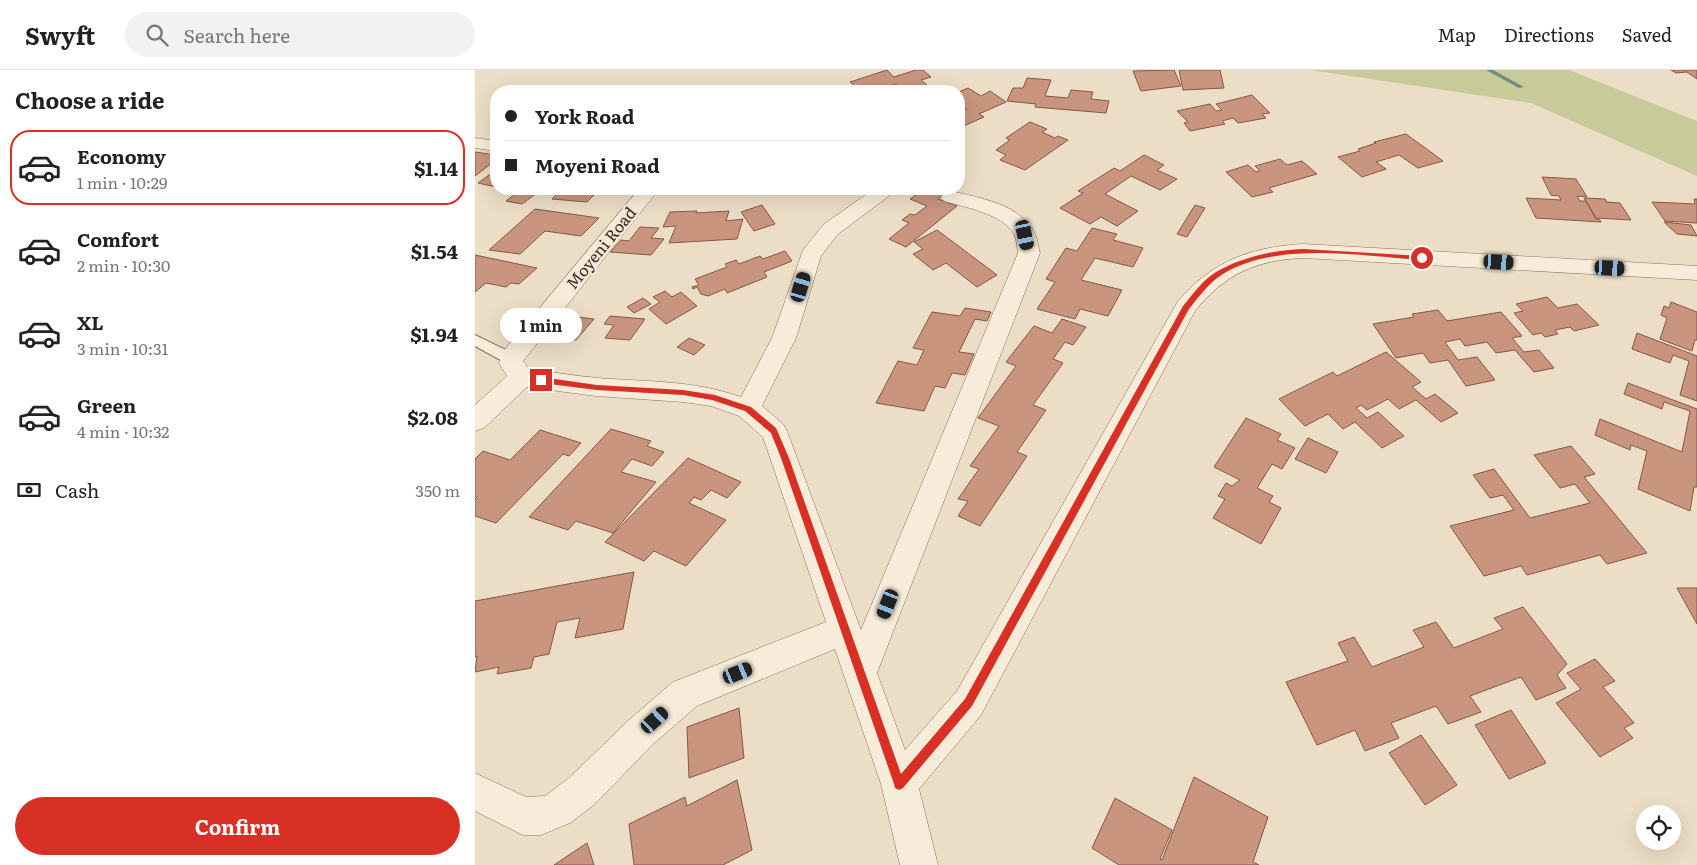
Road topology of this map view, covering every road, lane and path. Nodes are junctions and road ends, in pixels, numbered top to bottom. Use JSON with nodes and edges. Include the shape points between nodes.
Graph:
{"nodes":[{"id":1,"x":475,"y":143,"type":"edge"},
{"id":2,"x":490,"y":145,"type":"edge"},
{"id":3,"x":645,"y":195,"type":"edge"},
{"id":4,"x":878,"y":195,"type":"edge"},
{"id":5,"x":951,"y":197,"type":"dead end"},
{"id":6,"x":1697,"y":272,"type":"edge"},
{"id":7,"x":475,"y":340,"type":"edge"},
{"id":8,"x":517,"y":368,"type":"junction"},
{"id":9,"x":748,"y":409,"type":"junction"},
{"id":10,"x":475,"y":421,"type":"edge"},
{"id":11,"x":844,"y":630,"type":"junction"},
{"id":12,"x":860,"y":674,"type":"junction"},
{"id":13,"x":899,"y":784,"type":"junction"},
{"id":14,"x":475,"y":791,"type":"edge"},
{"id":15,"x":919,"y":865,"type":"edge"}],
"edges":[{"from":1,"to":2,"type":"street"},
{"from":3,"to":8,"type":"street","name":"Moyeni Road"},
{"from":4,"to":9,"type":"street","via":[[831,229],[811,255],[793,317]]},
{"from":5,"to":12,"type":"street","via":[[1000,212],[1015,221],[1025,235],[1029,253]]},
{"from":6,"to":13,"type":"street","via":[[1303,251],[1271,254],[1218,274],[1186,308],[964,710]]},
{"from":7,"to":8,"type":"lane"},
{"from":8,"to":9,"type":"street","via":[[597,388],[683,392],[713,397]]},
{"from":8,"to":10,"type":"street","name":"Moyeni Road"},
{"from":9,"to":11,"type":"street","via":[[774,431]]},
{"from":11,"to":12,"type":"street"},
{"from":11,"to":14,"type":"street","via":[[685,694],[641,732],[582,791],[557,810],[541,816],[523,816]]},
{"from":12,"to":13,"type":"street"},
{"from":13,"to":15,"type":"street"}]}
